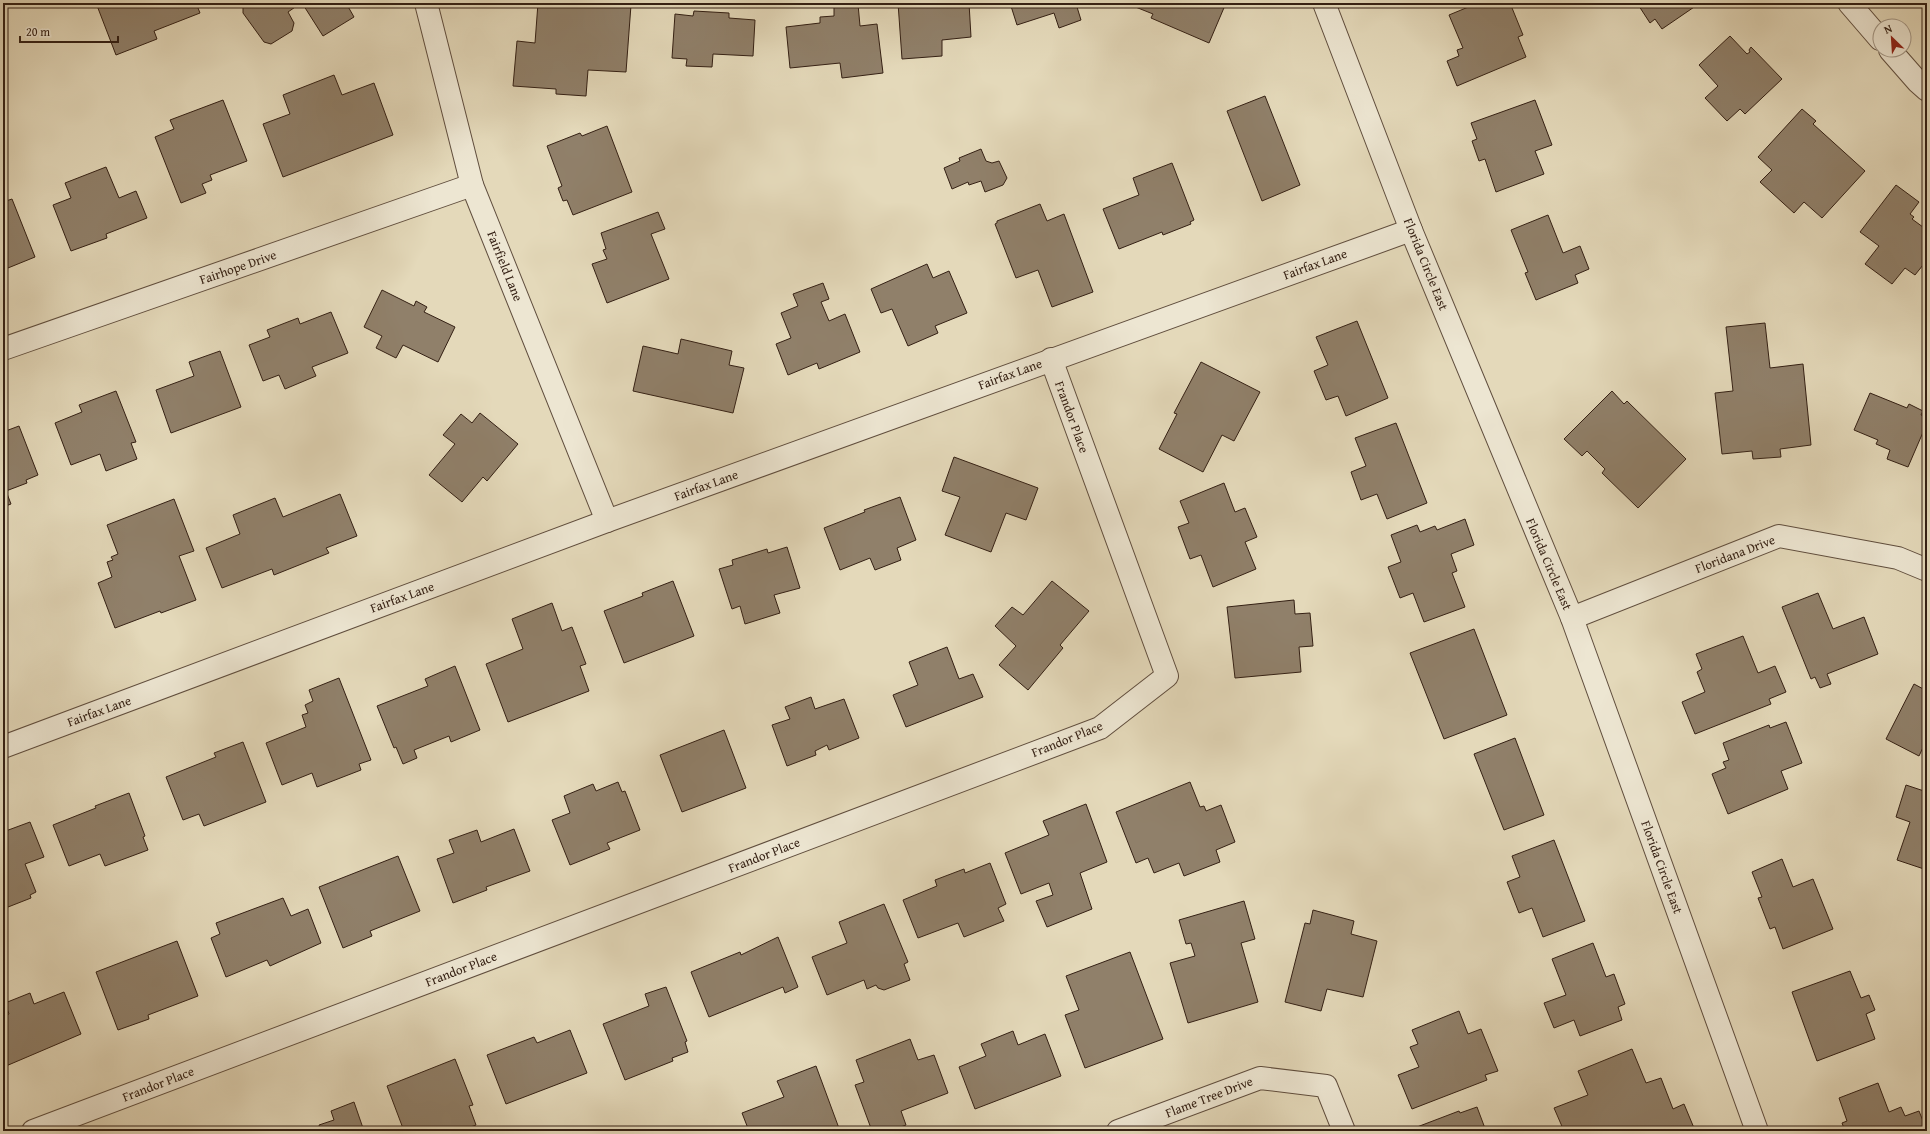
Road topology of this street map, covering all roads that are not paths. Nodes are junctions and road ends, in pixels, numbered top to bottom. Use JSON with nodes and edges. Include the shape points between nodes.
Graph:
{"nodes":[{"id":1,"x":426,"y":3,"type":"edge"},
{"id":2,"x":1324,"y":3,"type":"edge"},
{"id":3,"x":1849,"y":3,"type":"edge"},
{"id":4,"x":1872,"y":30,"type":"edge"},
{"id":5,"x":1897,"y":58,"type":"edge"},
{"id":6,"x":1927,"y":90,"type":"edge"},
{"id":7,"x":472,"y":185,"type":"junction"},
{"id":8,"x":1411,"y":230,"type":"junction"},
{"id":9,"x":3,"y":349,"type":"edge"},
{"id":10,"x":1051,"y":359,"type":"junction"},
{"id":11,"x":607,"y":521,"type":"junction"},
{"id":12,"x":1927,"y":570,"type":"edge"},
{"id":13,"x":1572,"y":618,"type":"junction"},
{"id":14,"x":3,"y":746,"type":"edge"},
{"id":15,"x":33,"y":1131,"type":"edge"},
{"id":16,"x":1118,"y":1131,"type":"edge"},
{"id":17,"x":1344,"y":1131,"type":"edge"},
{"id":18,"x":1757,"y":1131,"type":"edge"}],
"edges":[{"from":1,"to":7,"type":"street","name":"Fairfield Lane"},
{"from":2,"to":8,"type":"street","name":"Florida Circle East"},
{"from":3,"to":4,"type":"street"},
{"from":5,"to":6,"type":"street"},
{"from":7,"to":9,"type":"street","name":"Fairhope Drive"},
{"from":7,"to":11,"type":"street","name":"Fairfield Lane"},
{"from":8,"to":10,"type":"street","name":"Fairfax Lane"},
{"from":8,"to":13,"type":"street","name":"Florida Circle East"},
{"from":10,"to":11,"type":"street","name":"Fairfax Lane"},
{"from":10,"to":15,"type":"street","name":"Frandor Place","via":[[1167,676],[1100,728]]},
{"from":11,"to":14,"type":"street","name":"Fairfax Lane"},
{"from":12,"to":13,"type":"street","name":"Floridana Drive","via":[[1898,558],[1779,536]]},
{"from":13,"to":18,"type":"street","name":"Florida Circle East"},
{"from":16,"to":17,"type":"street","name":"Flame Tree Drive","via":[[1260,1078],[1326,1086]]}]}
